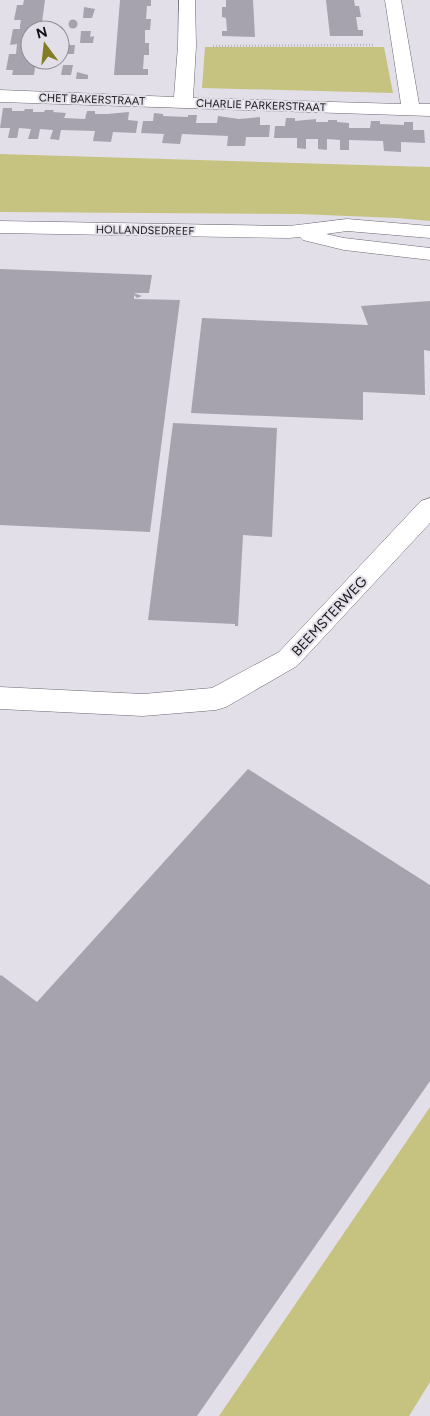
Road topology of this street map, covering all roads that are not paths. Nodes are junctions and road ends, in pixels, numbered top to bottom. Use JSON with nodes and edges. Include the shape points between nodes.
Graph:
{"nodes":[{"id":1,"x":187,"y":0,"type":"edge"},
{"id":2,"x":393,"y":0,"type":"edge"},
{"id":3,"x":0,"y":96,"type":"edge"},
{"id":4,"x":183,"y":103,"type":"junction"},
{"id":5,"x":411,"y":110,"type":"junction"},
{"id":6,"x":430,"y":110,"type":"edge"},
{"id":7,"x":0,"y":228,"type":"edge"},
{"id":8,"x":289,"y":232,"type":"junction"},
{"id":9,"x":430,"y":232,"type":"edge"},
{"id":10,"x":430,"y":254,"type":"edge"},
{"id":11,"x":430,"y":507,"type":"edge"},
{"id":12,"x":0,"y":698,"type":"edge"}],
"edges":[{"from":1,"to":4,"type":"street","name":"CHARLIE PARKERSTRAAT"},
{"from":2,"to":5,"type":"street"},
{"from":3,"to":4,"type":"street","name":"CHET BAKERSTRAAT"},
{"from":4,"to":5,"type":"street","name":"CHARLIE PARKERSTRAAT"},
{"from":5,"to":6,"type":"street","name":"CHARLIE PARKERSTRAAT"},
{"from":7,"to":8,"type":"street","name":"HOLLANDSEDREEF"},
{"from":8,"to":9,"type":"street","name":"HOLLANDSEDREEF","via":[[347,224]]},
{"from":8,"to":10,"type":"street","name":"HOLLANDSEDREEF","via":[[344,244]]},
{"from":11,"to":12,"type":"street","name":"BEEMSTERWEG","via":[[288,659],[216,699],[143,705]]}]}
